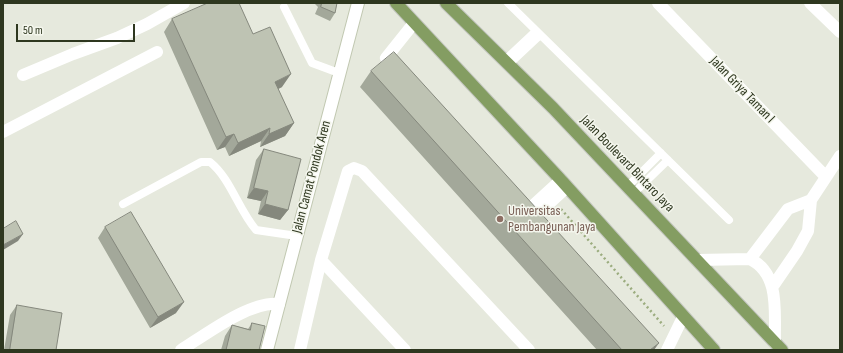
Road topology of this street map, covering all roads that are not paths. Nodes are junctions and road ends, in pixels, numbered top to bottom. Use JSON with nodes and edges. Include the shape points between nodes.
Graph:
{"nodes":[{"id":1,"x":184,"y":3,"type":"edge"},
{"id":2,"x":357,"y":3,"type":"edge"},
{"id":3,"x":396,"y":3,"type":"edge"},
{"id":4,"x":446,"y":3,"type":"edge"},
{"id":5,"x":508,"y":3,"type":"edge"},
{"id":6,"x":658,"y":3,"type":"edge"},
{"id":7,"x":810,"y":3,"type":"edge"},
{"id":8,"x":284,"y":7,"type":"dead end"},
{"id":9,"x":414,"y":22,"type":"junction"},
{"id":10,"x":840,"y":32,"type":"edge"},
{"id":11,"x":538,"y":33,"type":"junction"},
{"id":12,"x":157,"y":52,"type":"dead end"},
{"id":13,"x":506,"y":63,"type":"junction"},
{"id":14,"x":340,"y":74,"type":"junction"},
{"id":15,"x":23,"y":75,"type":"dead end"},
{"id":16,"x":406,"y":80,"type":"edge"},
{"id":17,"x":3,"y":132,"type":"edge"},
{"id":18,"x":661,"y":153,"type":"junction"},
{"id":19,"x":840,"y":156,"type":"edge"},
{"id":20,"x":668,"y":160,"type":"junction"},
{"id":21,"x":826,"y":177,"type":"junction"},
{"id":22,"x":564,"y":184,"type":"junction"},
{"id":23,"x":631,"y":190,"type":"junction"},
{"id":24,"x":811,"y":200,"type":"junction"},
{"id":25,"x":515,"y":201,"type":"edge"},
{"id":26,"x":123,"y":204,"type":"dead end"},
{"id":27,"x":532,"y":219,"type":"junction"},
{"id":28,"x":729,"y":220,"type":"dead end"},
{"id":29,"x":297,"y":236,"type":"junction"},
{"id":30,"x":750,"y":258,"type":"junction"},
{"id":31,"x":321,"y":260,"type":"junction"},
{"id":32,"x":697,"y":260,"type":"junction"},
{"id":33,"x":773,"y":286,"type":"junction"},
{"id":34,"x":279,"y":304,"type":"junction"},
{"id":35,"x":683,"y":317,"type":"junction"},
{"id":36,"x":778,"y":346,"type":"edge"},
{"id":37,"x":181,"y":350,"type":"edge"},
{"id":38,"x":267,"y":350,"type":"edge"},
{"id":39,"x":300,"y":350,"type":"edge"},
{"id":40,"x":405,"y":350,"type":"edge"},
{"id":41,"x":529,"y":350,"type":"edge"},
{"id":42,"x":667,"y":350,"type":"edge"},
{"id":43,"x":714,"y":350,"type":"edge"}],
"edges":[{"from":1,"to":15,"type":"street","via":[[117,38]]},
{"from":2,"to":14,"type":"street","name":"Jalan Camat Pondok Aren"},
{"from":3,"to":9,"type":"main road"},
{"from":4,"to":13,"type":"main road","name":"Jalan Boulevard Bintaro Jaya"},
{"from":5,"to":11,"type":"lane"},
{"from":6,"to":21,"type":"street","name":"Jalan Griya Taman I"},
{"from":7,"to":10,"type":"street"},
{"from":8,"to":14,"type":"lane","via":[[312,63]]},
{"from":9,"to":16,"type":"street","via":[[386,58]]},
{"from":9,"to":22,"type":"main road"},
{"from":11,"to":13,"type":"lane"},
{"from":11,"to":18,"type":"lane"},
{"from":12,"to":17,"type":"street"},
{"from":13,"to":23,"type":"main road","name":"Jalan Boulevard Bintaro Jaya"},
{"from":14,"to":29,"type":"street","name":"Jalan Camat Pondok Aren"},
{"from":18,"to":20,"type":"lane"},
{"from":18,"to":23,"type":"lane"},
{"from":19,"to":21,"type":"street"},
{"from":20,"to":23,"type":"lane"},
{"from":20,"to":28,"type":"lane"},
{"from":21,"to":24,"type":"street"},
{"from":22,"to":27,"type":"street"},
{"from":22,"to":27,"type":"street","via":[[553,200]]},
{"from":22,"to":35,"type":"main road"},
{"from":23,"to":32,"type":"main road","name":"Jalan Boulevard Bintaro Jaya"},
{"from":24,"to":30,"type":"street","via":[[788,209]]},
{"from":24,"to":33,"type":"street","via":[[808,231],[798,251]]},
{"from":25,"to":27,"type":"street"},
{"from":26,"to":29,"type":"lane","via":[[201,162],[210,162],[218,168],[246,219],[256,230]]},
{"from":29,"to":34,"type":"street","name":"Jalan Camat Pondok Aren"},
{"from":30,"to":32,"type":"street"},
{"from":30,"to":33,"type":"street","via":[[768,276]]},
{"from":31,"to":39,"type":"street"},
{"from":31,"to":40,"type":"street"},
{"from":31,"to":41,"type":"street","via":[[348,171],[354,168],[362,171]]},
{"from":32,"to":36,"type":"main road","name":"Jalan Boulevard Bintaro Jaya"},
{"from":33,"to":36,"type":"street"},
{"from":34,"to":37,"type":"street","via":[[258,305]]},
{"from":34,"to":38,"type":"street","name":"Jalan Camat Pondok Aren"},
{"from":35,"to":42,"type":"street"},
{"from":35,"to":43,"type":"main road"}]}
